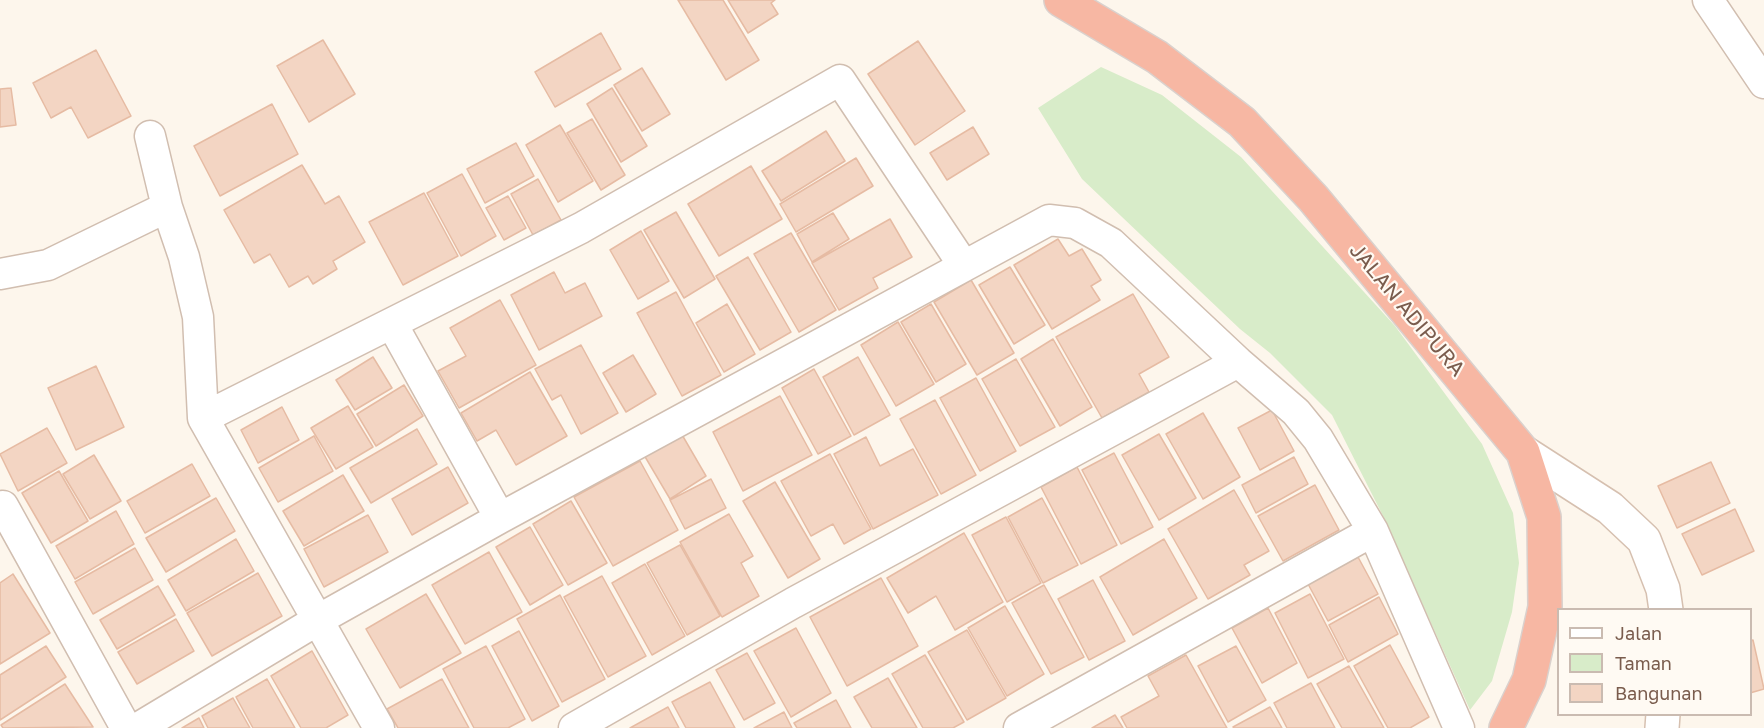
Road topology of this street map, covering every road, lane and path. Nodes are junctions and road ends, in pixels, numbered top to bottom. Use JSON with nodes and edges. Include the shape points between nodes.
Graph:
{"nodes":[{"id":1,"x":1061,"y":0,"type":"edge"},
{"id":2,"x":1708,"y":0,"type":"edge"},
{"id":3,"x":1764,"y":83,"type":"edge"},
{"id":4,"x":150,"y":136,"type":"dead end"},
{"id":5,"x":167,"y":207,"type":"junction"},
{"id":6,"x":964,"y":266,"type":"junction"},
{"id":7,"x":0,"y":274,"type":"edge"},
{"id":8,"x":392,"y":324,"type":"junction"},
{"id":9,"x":1238,"y":362,"type":"junction"},
{"id":10,"x":203,"y":418,"type":"junction"},
{"id":11,"x":1523,"y":452,"type":"junction"},
{"id":12,"x":3,"y":506,"type":"dead end"},
{"id":13,"x":500,"y":518,"type":"junction"},
{"id":14,"x":1373,"y":531,"type":"junction"},
{"id":15,"x":1666,"y":608,"type":"edge"},
{"id":16,"x":316,"y":621,"type":"junction"},
{"id":17,"x":126,"y":728,"type":"edge"},
{"id":18,"x":138,"y":728,"type":"edge"},
{"id":19,"x":379,"y":728,"type":"edge"},
{"id":20,"x":574,"y":728,"type":"edge"},
{"id":21,"x":1019,"y":728,"type":"edge"},
{"id":22,"x":1459,"y":728,"type":"edge"},
{"id":23,"x":1506,"y":728,"type":"edge"}],
"edges":[{"from":1,"to":11,"type":"highway","name":"JALAN ADIPURA","via":[[1157,57],[1242,122],[1313,198]]},
{"from":2,"to":3,"type":"street"},
{"from":4,"to":5,"type":"street"},
{"from":5,"to":7,"type":"street","via":[[48,265]]},
{"from":5,"to":10,"type":"street","via":[[198,317]]},
{"from":6,"to":8,"type":"street","via":[[840,80],[581,228]]},
{"from":6,"to":9,"type":"street","via":[[1049,220],[1075,223],[1111,243]]},
{"from":6,"to":13,"type":"street"},
{"from":8,"to":10,"type":"street"},
{"from":8,"to":13,"type":"street"},
{"from":9,"to":14,"type":"street","via":[[1296,412],[1318,439]]},
{"from":9,"to":20,"type":"street","via":[[792,603]]},
{"from":10,"to":16,"type":"street"},
{"from":11,"to":15,"type":"street","via":[[1610,508],[1644,540],[1663,589]]},
{"from":11,"to":23,"type":"highway","name":"JALAN ADIPURA","via":[[1544,516],[1545,607],[1529,680]]},
{"from":12,"to":17,"type":"street"},
{"from":13,"to":16,"type":"street"},
{"from":14,"to":21,"type":"street"},
{"from":14,"to":22,"type":"street"},
{"from":16,"to":18,"type":"street"},
{"from":16,"to":19,"type":"street"}]}
